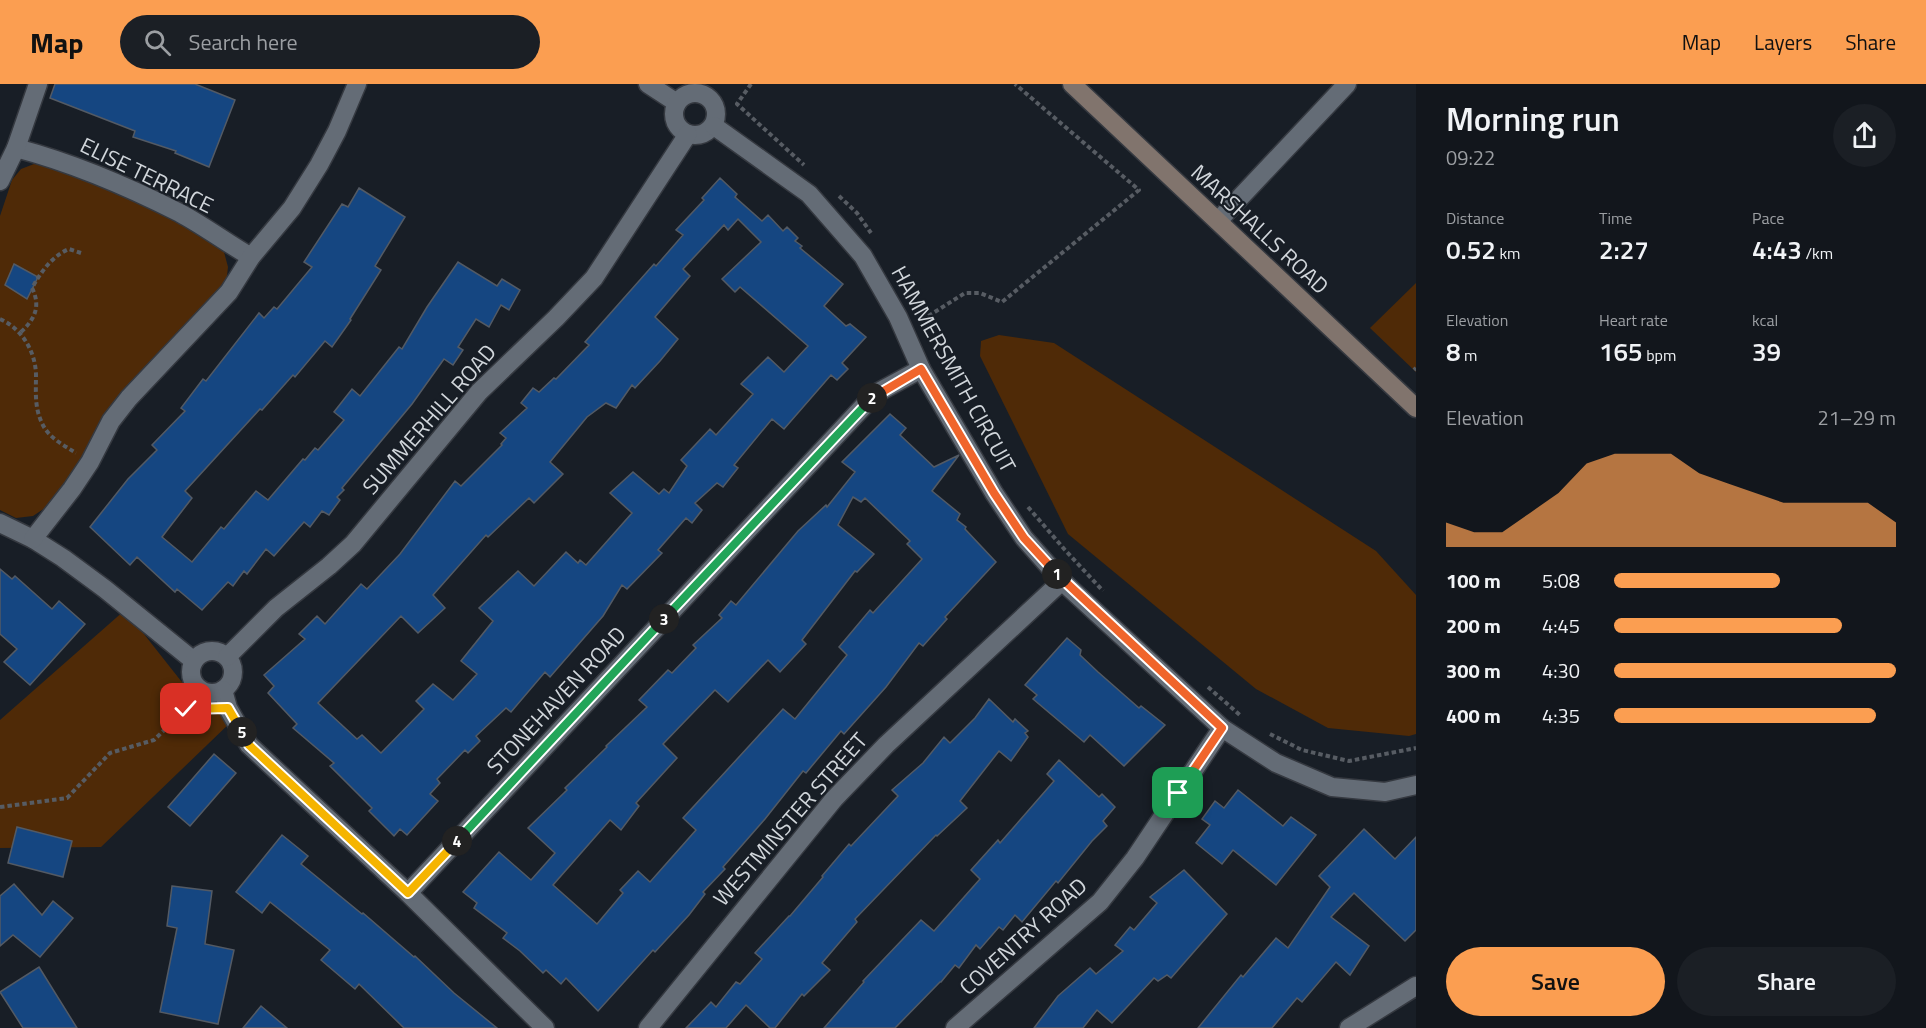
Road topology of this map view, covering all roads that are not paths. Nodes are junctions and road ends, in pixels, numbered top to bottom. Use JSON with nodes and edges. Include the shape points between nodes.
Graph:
{"nodes":[{"id":1,"x":38,"y":84,"type":"edge"},
{"id":2,"x":357,"y":84,"type":"edge"},
{"id":3,"x":648,"y":84,"type":"edge"},
{"id":4,"x":1072,"y":84,"type":"edge"},
{"id":5,"x":1347,"y":84,"type":"edge"},
{"id":6,"x":710,"y":90,"type":"edge"},
{"id":7,"x":677,"y":103,"type":"junction"},
{"id":8,"x":714,"y":126,"type":"junction"},
{"id":9,"x":688,"y":134,"type":"junction"},
{"id":10,"x":16,"y":148,"type":"junction"},
{"id":11,"x":0,"y":181,"type":"edge"},
{"id":12,"x":1218,"y":221,"type":"junction"},
{"id":13,"x":251,"y":257,"type":"junction"},
{"id":14,"x":921,"y":369,"type":"junction"},
{"id":15,"x":1416,"y":408,"type":"edge"},
{"id":16,"x":0,"y":523,"type":"edge"},
{"id":17,"x":33,"y":539,"type":"junction"},
{"id":18,"x":1062,"y":580,"type":"junction"},
{"id":19,"x":227,"y":657,"type":"junction"},
{"id":20,"x":194,"y":661,"type":"junction"},
{"id":21,"x":223,"y":690,"type":"junction"},
{"id":22,"x":1222,"y":728,"type":"junction"},
{"id":23,"x":1416,"y":785,"type":"edge"},
{"id":24,"x":408,"y":893,"type":"junction"},
{"id":25,"x":1416,"y":986,"type":"edge"},
{"id":26,"x":545,"y":1028,"type":"edge"},
{"id":27,"x":648,"y":1028,"type":"edge"},
{"id":28,"x":955,"y":1028,"type":"edge"},
{"id":29,"x":1349,"y":1028,"type":"edge"}],
"edges":[{"from":1,"to":10,"type":"street"},
{"from":2,"to":13,"type":"street","via":[[309,182]]},
{"from":3,"to":7,"type":"street"},
{"from":4,"to":12,"type":"street","name":"MARSHALLS ROAD"},
{"from":5,"to":12,"type":"street"},
{"from":6,"to":7,"type":"street","via":[[688,94]]},
{"from":6,"to":8,"type":"street","via":[[715,107]]},
{"from":7,"to":9,"type":"street","via":[[675,120]]},
{"from":8,"to":9,"type":"street","via":[[699,136]]},
{"from":8,"to":14,"type":"street","name":"HAMMERSMITH CIRCUIT","via":[[809,194],[863,256],[898,317]]},
{"from":9,"to":19,"type":"street","name":"SUMMERHILL ROAD","via":[[594,278],[479,392],[353,544],[276,608]]},
{"from":10,"to":11,"type":"street"},
{"from":10,"to":13,"type":"street","name":"ELISE TERRACE","via":[[106,178],[181,214]]},
{"from":12,"to":15,"type":"street","name":"MARSHALLS ROAD"},
{"from":13,"to":17,"type":"street","via":[[229,292],[111,421],[90,462]]},
{"from":14,"to":18,"type":"street","name":"HAMMERSMITH CIRCUIT","via":[[1024,538]]},
{"from":14,"to":24,"type":"street","name":"STONEHAVEN ROAD","via":[[875,394]]},
{"from":16,"to":17,"type":"street"},
{"from":17,"to":20,"type":"street","via":[[105,589]]},
{"from":18,"to":22,"type":"street","name":"HAMMERSMITH CIRCUIT"},
{"from":18,"to":27,"type":"street","name":"WESTMINSTER STREET","via":[[834,799]]},
{"from":19,"to":20,"type":"street","via":[[213,651]]},
{"from":19,"to":21,"type":"street","via":[[231,665],[230,683]]},
{"from":20,"to":21,"type":"street","via":[[190,671],[198,688],[213,693]]},
{"from":21,"to":24,"type":"street","via":[[228,708],[249,745]]},
{"from":22,"to":23,"type":"street","name":"HAMMERSMITH CIRCUIT","via":[[1275,763],[1332,787],[1385,792]]},
{"from":22,"to":28,"type":"street","name":"COVENTRY ROAD","via":[[1135,858],[1100,902]]},
{"from":24,"to":26,"type":"street"},
{"from":25,"to":29,"type":"street"}]}
